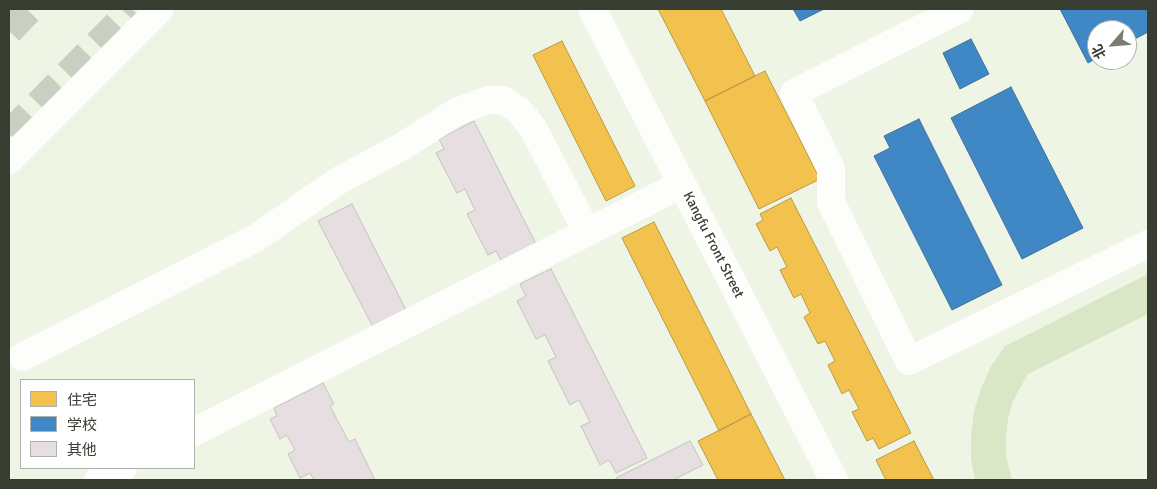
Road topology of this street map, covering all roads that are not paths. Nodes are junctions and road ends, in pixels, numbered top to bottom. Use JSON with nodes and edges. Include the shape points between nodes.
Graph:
{"nodes":[{"id":1,"x":160,"y":9,"type":"edge"},
{"id":2,"x":592,"y":9,"type":"edge"},
{"id":3,"x":960,"y":9,"type":"edge"},
{"id":4,"x":9,"y":160,"type":"edge"},
{"id":5,"x":682,"y":184,"type":"junction"},
{"id":6,"x":587,"y":232,"type":"junction"},
{"id":7,"x":1148,"y":244,"type":"edge"},
{"id":8,"x":22,"y":357,"type":"dead end"},
{"id":9,"x":195,"y":431,"type":"edge"},
{"id":10,"x":121,"y":469,"type":"edge"},
{"id":11,"x":98,"y":480,"type":"edge"},
{"id":12,"x":834,"y":480,"type":"edge"}],
"edges":[{"from":1,"to":4,"type":"street"},
{"from":2,"to":5,"type":"street","name":"Kangfu Front Street"},
{"from":3,"to":7,"type":"street","via":[[794,93],[831,169],[830,202],[909,362]]},
{"from":5,"to":6,"type":"street"},
{"from":5,"to":12,"type":"street","name":"Kangfu Front Street"},
{"from":6,"to":8,"type":"street","via":[[526,118],[503,100],[488,100],[456,112],[403,146],[338,181],[256,238]]},
{"from":6,"to":9,"type":"street"},
{"from":10,"to":11,"type":"street"}]}
